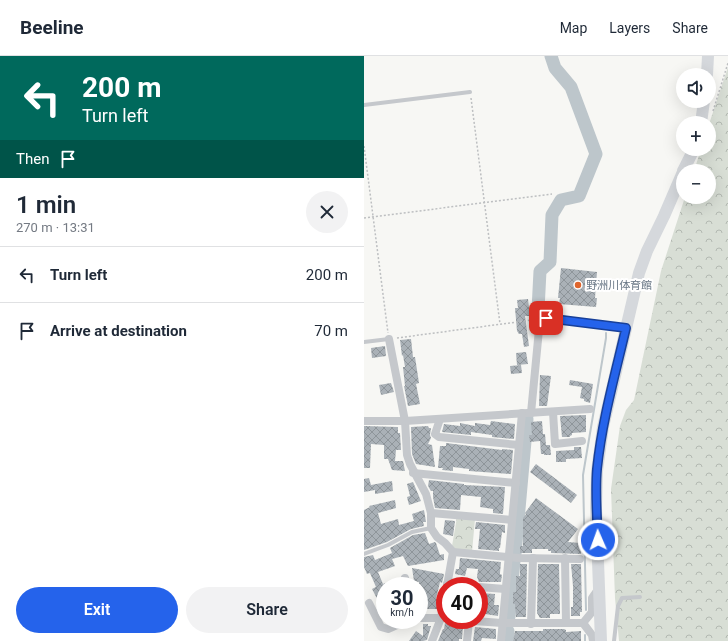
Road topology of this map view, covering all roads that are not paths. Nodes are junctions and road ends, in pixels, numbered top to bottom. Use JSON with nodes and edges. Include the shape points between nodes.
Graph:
{"nodes":[{"id":1,"x":708,"y":56,"type":"edge"},
{"id":2,"x":707,"y":68,"type":"edge"},
{"id":3,"x":470,"y":92,"type":"road end"},
{"id":4,"x":364,"y":105,"type":"edge"},
{"id":5,"x":676,"y":188,"type":"edge"},
{"id":6,"x":626,"y":328,"type":"junction"},
{"id":7,"x":389,"y":339,"type":"joint"},
{"id":8,"x":364,"y":342,"type":"edge"},
{"id":9,"x":590,"y":409,"type":"dead end"},
{"id":10,"x":553,"y":412,"type":"junction"},
{"id":11,"x":522,"y":413,"type":"junction"},
{"id":12,"x":531,"y":413,"type":"junction"},
{"id":13,"x":440,"y":419,"type":"junction"},
{"id":14,"x":364,"y":421,"type":"edge"},
{"id":15,"x":405,"y":421,"type":"junction"},
{"id":16,"x":582,"y":442,"type":"dead end"},
{"id":17,"x":519,"y":444,"type":"junction"},
{"id":18,"x":414,"y":473,"type":"junction"},
{"id":19,"x":516,"y":483,"type":"junction"},
{"id":20,"x":431,"y":513,"type":"junction"},
{"id":21,"x":512,"y":520,"type":"junction"},
{"id":22,"x":431,"y":528,"type":"junction"},
{"id":23,"x":453,"y":552,"type":"junction"},
{"id":24,"x":364,"y":554,"type":"edge"},
{"id":25,"x":509,"y":557,"type":"junction"},
{"id":26,"x":533,"y":558,"type":"junction"},
{"id":27,"x":565,"y":558,"type":"junction"},
{"id":28,"x":580,"y":559,"type":"dead end"},
{"id":29,"x":448,"y":577,"type":"edge"},
{"id":30,"x":600,"y":587,"type":"junction"},
{"id":31,"x":488,"y":588,"type":"edge"},
{"id":32,"x":506,"y":589,"type":"junction"},
{"id":33,"x":640,"y":597,"type":"dead end"},
{"id":34,"x":369,"y":603,"type":"dead end"},
{"id":35,"x":376,"y":616,"type":"edge"},
{"id":36,"x":488,"y":622,"type":"edge"},
{"id":37,"x":566,"y":623,"type":"junction"},
{"id":38,"x":502,"y":624,"type":"junction"},
{"id":39,"x":531,"y":624,"type":"junction"},
{"id":40,"x":583,"y":624,"type":"junction"},
{"id":41,"x":438,"y":629,"type":"edge"},
{"id":42,"x":466,"y":629,"type":"edge"},
{"id":43,"x":432,"y":641,"type":"edge"},
{"id":44,"x":467,"y":641,"type":"edge"},
{"id":45,"x":501,"y":641,"type":"edge"},
{"id":46,"x":593,"y":641,"type":"edge"},
{"id":47,"x":602,"y":641,"type":"edge"},
{"id":48,"x":614,"y":641,"type":"edge"}],
"edges":[{"from":1,"to":2,"type":"street"},
{"from":3,"to":4,"type":"lane"},
{"from":5,"to":6,"type":"street","via":[[639,273]]},
{"from":6,"to":12,"type":"street","via":[[540,319]]},
{"from":6,"to":30,"type":"street","via":[[603,427],[597,470]]},
{"from":7,"to":8,"type":"lane"},
{"from":7,"to":15,"type":"street"},
{"from":9,"to":10,"type":"street"},
{"from":10,"to":12,"type":"street"},
{"from":10,"to":16,"type":"street","via":[[555,444]]},
{"from":11,"to":12,"type":"street"},
{"from":11,"to":13,"type":"street"},
{"from":11,"to":17,"type":"street"},
{"from":13,"to":15,"type":"street"},
{"from":13,"to":17,"type":"street","via":[[436,434],[439,437]]},
{"from":14,"to":15,"type":"street"},
{"from":15,"to":18,"type":"street","via":[[407,455]]},
{"from":17,"to":19,"type":"street"},
{"from":18,"to":19,"type":"street"},
{"from":18,"to":20,"type":"street","via":[[426,494]]},
{"from":19,"to":21,"type":"street"},
{"from":20,"to":21,"type":"street"},
{"from":20,"to":22,"type":"street"},
{"from":21,"to":25,"type":"street"},
{"from":22,"to":23,"type":"street","via":[[436,537]]},
{"from":22,"to":24,"type":"lane","via":[[412,532]]},
{"from":23,"to":25,"type":"street"},
{"from":23,"to":29,"type":"street"},
{"from":25,"to":26,"type":"street"},
{"from":25,"to":32,"type":"street"},
{"from":26,"to":27,"type":"street"},
{"from":26,"to":39,"type":"street"},
{"from":27,"to":28,"type":"street"},
{"from":27,"to":37,"type":"street"},
{"from":30,"to":40,"type":"street","via":[[592,598],[592,612]]},
{"from":30,"to":47,"type":"street"},
{"from":31,"to":32,"type":"street"},
{"from":32,"to":38,"type":"street"},
{"from":33,"to":48,"type":"lane","via":[[622,598],[618,606]]},
{"from":34,"to":35,"type":"street"},
{"from":36,"to":38,"type":"street"},
{"from":37,"to":39,"type":"street"},
{"from":37,"to":40,"type":"street"},
{"from":38,"to":39,"type":"street"},
{"from":38,"to":45,"type":"street"},
{"from":40,"to":46,"type":"street","via":[[592,635]]},
{"from":41,"to":43,"type":"street"},
{"from":42,"to":44,"type":"street"}]}
